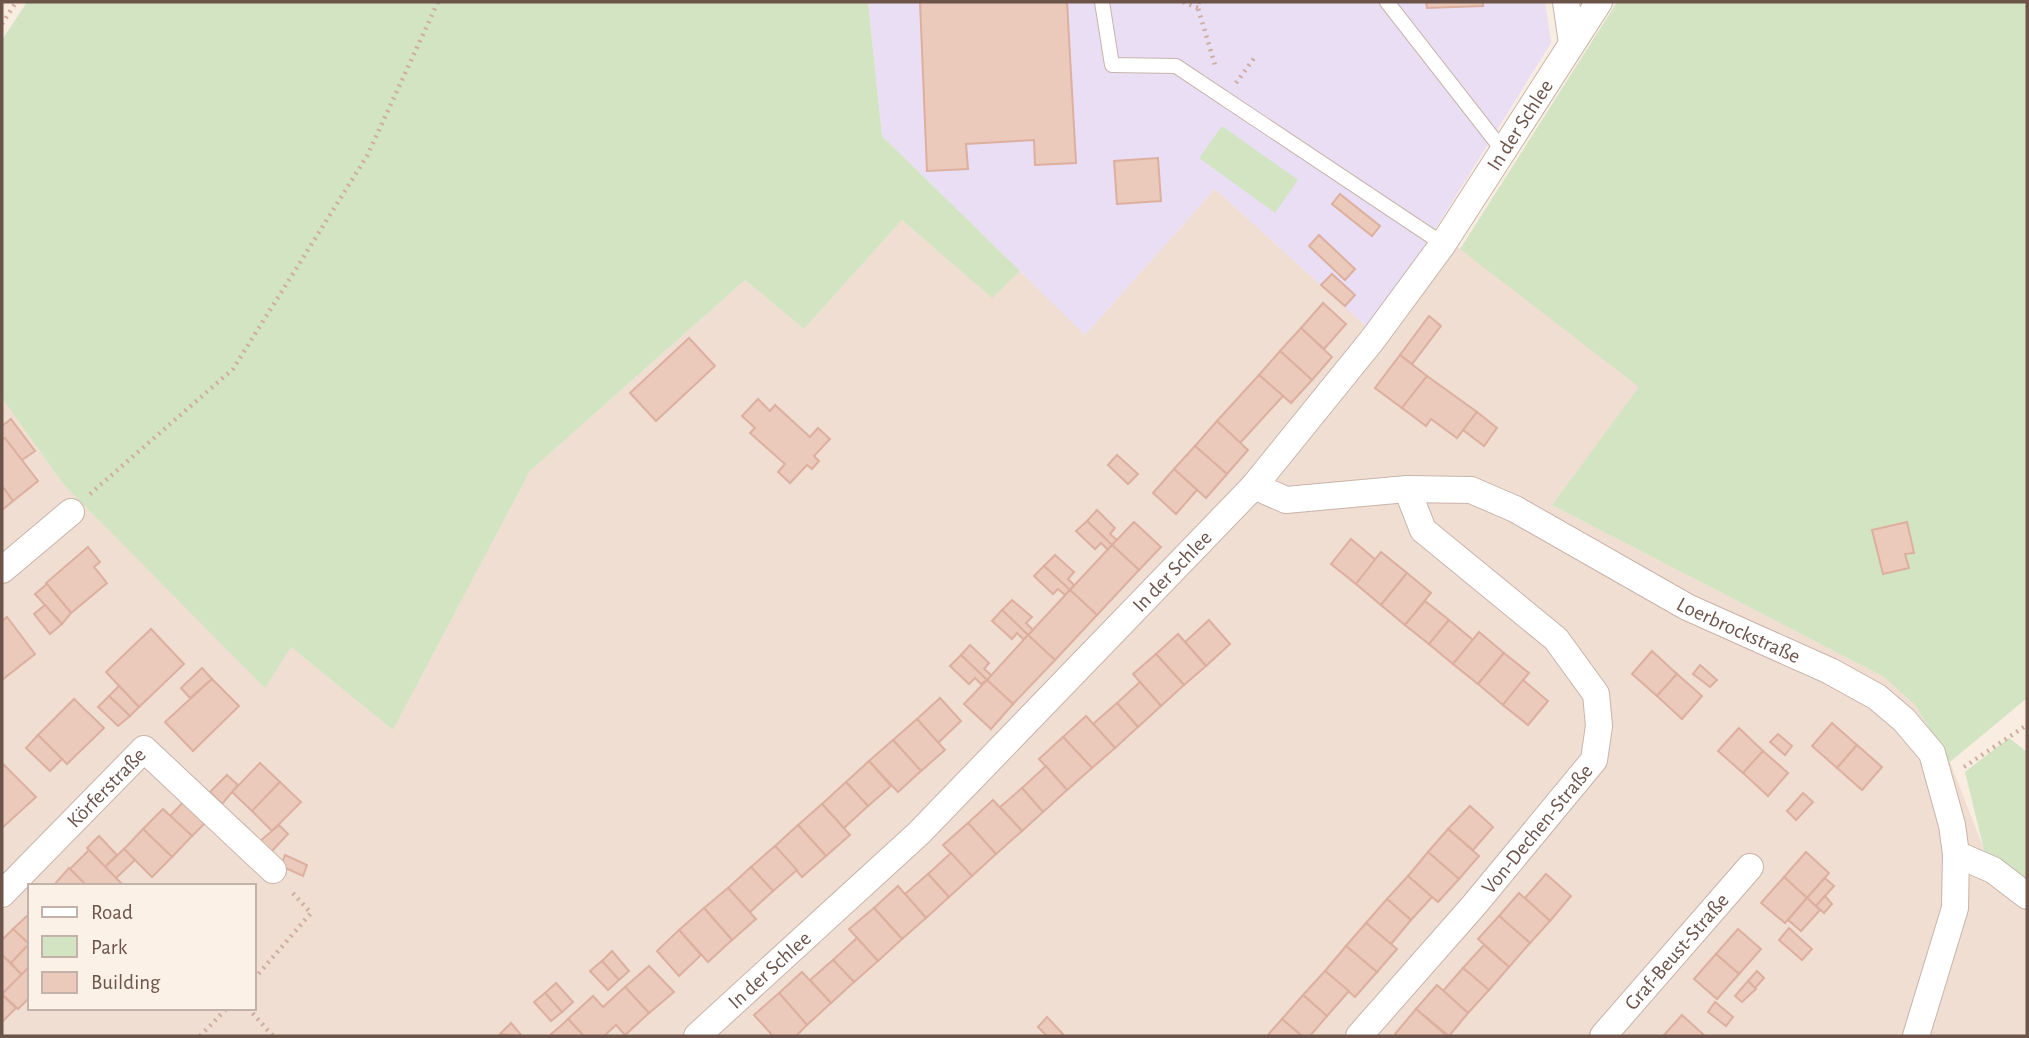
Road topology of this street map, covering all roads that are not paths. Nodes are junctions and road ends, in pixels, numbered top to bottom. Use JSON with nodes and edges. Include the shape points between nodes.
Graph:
{"nodes":[{"id":1,"x":1102,"y":2,"type":"edge"},
{"id":2,"x":1387,"y":2,"type":"edge"},
{"id":3,"x":1566,"y":2,"type":"edge"},
{"id":4,"x":1599,"y":2,"type":"edge"},
{"id":5,"x":1572,"y":43,"type":"junction"},
{"id":6,"x":1504,"y":152,"type":"junction"},
{"id":7,"x":1443,"y":244,"type":"junction"},
{"id":8,"x":1254,"y":486,"type":"junction"},
{"id":9,"x":1406,"y":489,"type":"junction"},
{"id":10,"x":71,"y":512,"type":"road end"},
{"id":11,"x":2,"y":570,"type":"edge"},
{"id":12,"x":1956,"y":854,"type":"junction"},
{"id":13,"x":1751,"y":867,"type":"dead end"},
{"id":14,"x":273,"y":870,"type":"road end"},
{"id":15,"x":2,"y":894,"type":"edge"},
{"id":16,"x":2027,"y":896,"type":"edge"},
{"id":17,"x":715,"y":1030,"type":"edge"},
{"id":18,"x":1359,"y":1036,"type":"edge"},
{"id":19,"x":1604,"y":1036,"type":"edge"},
{"id":20,"x":1916,"y":1036,"type":"edge"}],
"edges":[{"from":1,"to":7,"type":"lane","via":[[1112,65],[1176,66]]},
{"from":2,"to":6,"type":"lane"},
{"from":3,"to":5,"type":"street"},
{"from":4,"to":5,"type":"street","name":"In der Schlee"},
{"from":5,"to":6,"type":"street","name":"In der Schlee"},
{"from":6,"to":7,"type":"street","name":"In der Schlee"},
{"from":7,"to":8,"type":"street","name":"In der Schlee"},
{"from":8,"to":9,"type":"street","name":"Loerbrockstraße","via":[[1286,500]]},
{"from":8,"to":17,"type":"street","name":"In der Schlee","via":[[919,833]]},
{"from":9,"to":12,"type":"street","name":"Loerbrockstraße","via":[[1471,490],[1515,509],[1687,607],[1877,697],[1905,720],[1932,753]]},
{"from":9,"to":18,"type":"street","name":"Von-Dechen-Straße","via":[[1423,530],[1556,639],[1596,694],[1599,726],[1594,760]]},
{"from":10,"to":11,"type":"street"},
{"from":12,"to":16,"type":"street","via":[[1993,870]]},
{"from":12,"to":20,"type":"street","name":"Loerbrockstraße","via":[[1955,908]]},
{"from":13,"to":19,"type":"street","name":"Graf-Beust-Straße"},
{"from":14,"to":15,"type":"street","name":"Körferstraße","via":[[144,749]]}]}
